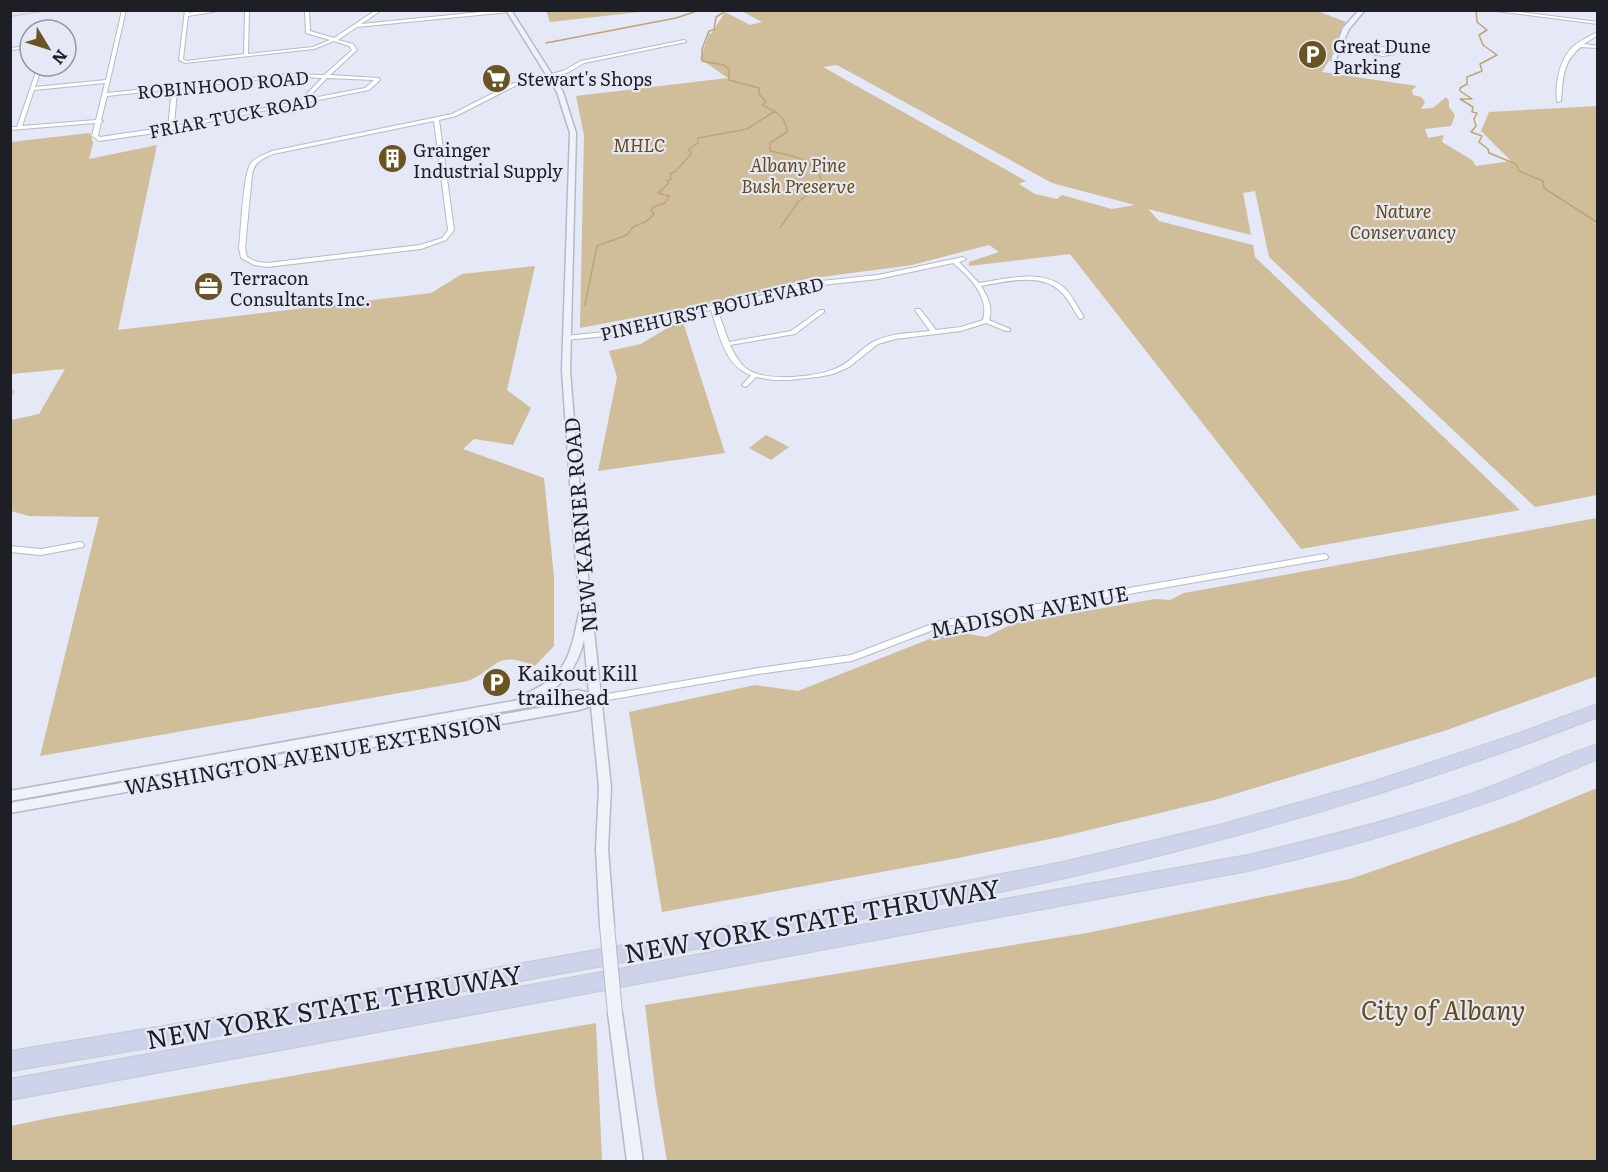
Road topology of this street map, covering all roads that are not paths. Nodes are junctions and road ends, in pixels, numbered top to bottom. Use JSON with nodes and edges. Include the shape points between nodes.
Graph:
{"nodes":[{"id":1,"x":45,"y":10,"type":"edge"},
{"id":2,"x":124,"y":10,"type":"edge"},
{"id":3,"x":222,"y":10,"type":"edge"},
{"id":4,"x":247,"y":10,"type":"edge"},
{"id":5,"x":307,"y":10,"type":"edge"},
{"id":6,"x":380,"y":10,"type":"edge"},
{"id":7,"x":1363,"y":10,"type":"edge"},
{"id":8,"x":1490,"y":10,"type":"edge"},
{"id":9,"x":30,"y":11,"type":"edge"},
{"id":10,"x":508,"y":11,"type":"edge"},
{"id":11,"x":187,"y":13,"type":"edge"},
{"id":12,"x":10,"y":15,"type":"edge"},
{"id":13,"x":1598,"y":23,"type":"edge"},
{"id":14,"x":355,"y":26,"type":"junction"},
{"id":15,"x":1598,"y":33,"type":"edge"},
{"id":16,"x":334,"y":40,"type":"junction"},
{"id":17,"x":684,"y":41,"type":"dead end"},
{"id":18,"x":1578,"y":45,"type":"junction"},
{"id":19,"x":1339,"y":47,"type":"junction"},
{"id":20,"x":1598,"y":47,"type":"edge"},
{"id":21,"x":1376,"y":53,"type":"dead end"},
{"id":22,"x":246,"y":55,"type":"junction"},
{"id":23,"x":1333,"y":59,"type":"dead end"},
{"id":24,"x":549,"y":75,"type":"junction"},
{"id":25,"x":326,"y":76,"type":"junction"},
{"id":26,"x":36,"y":78,"type":"edge"},
{"id":27,"x":531,"y":79,"type":"junction"},
{"id":28,"x":108,"y":81,"type":"junction"},
{"id":29,"x":554,"y":83,"type":"junction"},
{"id":30,"x":175,"y":88,"type":"junction"},
{"id":31,"x":367,"y":88,"type":"joint"},
{"id":32,"x":32,"y":89,"type":"junction"},
{"id":33,"x":105,"y":95,"type":"junction"},
{"id":34,"x":1559,"y":101,"type":"dead end"},
{"id":35,"x":300,"y":102,"type":"junction"},
{"id":36,"x":293,"y":111,"type":"dead end"},
{"id":37,"x":436,"y":118,"type":"junction"},
{"id":38,"x":99,"y":120,"type":"junction"},
{"id":39,"x":171,"y":127,"type":"junction"},
{"id":40,"x":19,"y":128,"type":"junction"},
{"id":41,"x":10,"y":129,"type":"edge"},
{"id":42,"x":963,"y":259,"type":"dead end"},
{"id":43,"x":955,"y":261,"type":"junction"},
{"id":44,"x":976,"y":285,"type":"junction"},
{"id":45,"x":713,"y":307,"type":"junction"},
{"id":46,"x":918,"y":310,"type":"dead end"},
{"id":47,"x":822,"y":311,"type":"dead end"},
{"id":48,"x":1082,"y":317,"type":"dead end"},
{"id":49,"x":986,"y":321,"type":"junction"},
{"id":50,"x":1008,"y":330,"type":"dead end"},
{"id":51,"x":934,"y":333,"type":"junction"},
{"id":52,"x":566,"y":338,"type":"junction"},
{"id":53,"x":727,"y":344,"type":"junction"},
{"id":54,"x":755,"y":375,"type":"junction"},
{"id":55,"x":745,"y":385,"type":"dead end"},
{"id":56,"x":80,"y":545,"type":"dead end"},
{"id":57,"x":10,"y":549,"type":"edge"},
{"id":58,"x":1324,"y":557,"type":"dead end"},
{"id":59,"x":586,"y":601,"type":"junction"},
{"id":60,"x":596,"y":699,"type":"junction"},
{"id":61,"x":1598,"y":710,"type":"edge"},
{"id":62,"x":448,"y":718,"type":"junction"},
{"id":63,"x":1598,"y":751,"type":"edge"},
{"id":64,"x":10,"y":796,"type":"edge"},
{"id":65,"x":10,"y":808,"type":"edge"},
{"id":66,"x":10,"y":1061,"type":"edge"},
{"id":67,"x":10,"y":1090,"type":"edge"},
{"id":68,"x":635,"y":1161,"type":"edge"}],
"edges":[{"from":1,"to":9,"type":"main road"},
{"from":2,"to":28,"type":"street"},
{"from":3,"to":11,"type":"street"},
{"from":4,"to":22,"type":"street"},
{"from":5,"to":16,"type":"street","via":[[308,32]]},
{"from":6,"to":14,"type":"street"},
{"from":7,"to":19,"type":"main road","via":[[1346,28]]},
{"from":8,"to":13,"type":"street"},
{"from":9,"to":12,"type":"main road"},
{"from":10,"to":14,"type":"street"},
{"from":10,"to":24,"type":"main road","name":"NEW KARNER ROAD"},
{"from":11,"to":22,"type":"street","via":[[183,61]]},
{"from":14,"to":16,"type":"street"},
{"from":15,"to":18,"type":"street"},
{"from":16,"to":22,"type":"street","via":[[314,48]]},
{"from":16,"to":25,"type":"street","via":[[355,50]]},
{"from":17,"to":24,"type":"street","via":[[593,59]]},
{"from":18,"to":20,"type":"street"},
{"from":18,"to":34,"type":"street","via":[[1563,60]]},
{"from":19,"to":21,"type":"street"},
{"from":19,"to":23,"type":"main road"},
{"from":24,"to":27,"type":"street"},
{"from":24,"to":29,"type":"main road","name":"NEW KARNER ROAD"},
{"from":25,"to":30,"type":"street","name":"ROBINHOOD ROAD","via":[[289,75]]},
{"from":25,"to":31,"type":"street","name":"ROBINHOOD ROAD","via":[[377,78]]},
{"from":25,"to":35,"type":"street"},
{"from":26,"to":32,"type":"street"},
{"from":27,"to":29,"type":"street"},
{"from":27,"to":37,"type":"street","via":[[459,113]]},
{"from":28,"to":32,"type":"street"},
{"from":28,"to":33,"type":"street"},
{"from":29,"to":52,"type":"main road","name":"NEW KARNER ROAD","via":[[566,105],[573,133]]},
{"from":30,"to":33,"type":"street","name":"ROBINHOOD ROAD"},
{"from":30,"to":39,"type":"street"},
{"from":31,"to":35,"type":"street","name":"FRIAR TUCK ROAD"},
{"from":32,"to":40,"type":"street"},
{"from":33,"to":38,"type":"street"},
{"from":35,"to":36,"type":"street"},
{"from":35,"to":39,"type":"street","name":"FRIAR TUCK ROAD"},
{"from":37,"to":37,"type":"street","via":[[256,159],[250,166],[248,182],[244,258],[256,264],[282,264],[421,248],[444,239],[451,230]]},
{"from":38,"to":39,"type":"street","name":"FRIAR TUCK ROAD","via":[[94,136],[99,139]]},
{"from":38,"to":40,"type":"street"},
{"from":40,"to":41,"type":"street"},
{"from":42,"to":43,"type":"street","name":"PINEHURST BOULEVARD"},
{"from":43,"to":44,"type":"street"},
{"from":43,"to":45,"type":"street","name":"PINEHURST BOULEVARD","via":[[878,277],[803,285],[763,298]]},
{"from":44,"to":48,"type":"street","via":[[1025,279],[1048,281],[1060,288]]},
{"from":44,"to":49,"type":"street","via":[[989,306]]},
{"from":45,"to":52,"type":"street","name":"PINEHURST BOULEVARD","via":[[675,314],[625,332]]},
{"from":45,"to":53,"type":"street"},
{"from":46,"to":51,"type":"street"},
{"from":47,"to":53,"type":"street","via":[[793,333]]},
{"from":49,"to":50,"type":"street"},
{"from":49,"to":51,"type":"street"},
{"from":51,"to":54,"type":"street","via":[[879,340],[851,363],[827,372],[781,379]]},
{"from":52,"to":59,"type":"main road","name":"NEW KARNER ROAD","via":[[571,455]]},
{"from":53,"to":54,"type":"street","via":[[737,365]]},
{"from":54,"to":55,"type":"street"},
{"from":56,"to":57,"type":"street","via":[[41,552]]},
{"from":58,"to":60,"type":"street","name":"MADISON AVENUE","via":[[940,624],[852,658]]},
{"from":59,"to":60,"type":"main road","name":"NEW KARNER ROAD"},
{"from":59,"to":62,"type":"main road","via":[[576,654],[569,670],[556,683],[531,697]]},
{"from":60,"to":62,"type":"main road","name":"WASHINGTON AVENUE EXTENSION","via":[[578,694]]},
{"from":60,"to":65,"type":"main road","name":"WASHINGTON AVENUE EXTENSION"},
{"from":60,"to":68,"type":"main road","name":"NEW KARNER ROAD","bridge":true,"via":[[605,794],[602,849],[607,926]]},
{"from":61,"to":66,"type":"highway","name":"NEW YORK STATE THRUWAY","via":[[1460,760],[1305,809],[1024,879]]},
{"from":62,"to":64,"type":"main road","name":"WASHINGTON AVENUE EXTENSION"},
{"from":63,"to":67,"type":"highway","name":"NEW YORK STATE THRUWAY","via":[[1443,811],[1248,863]]}]}
